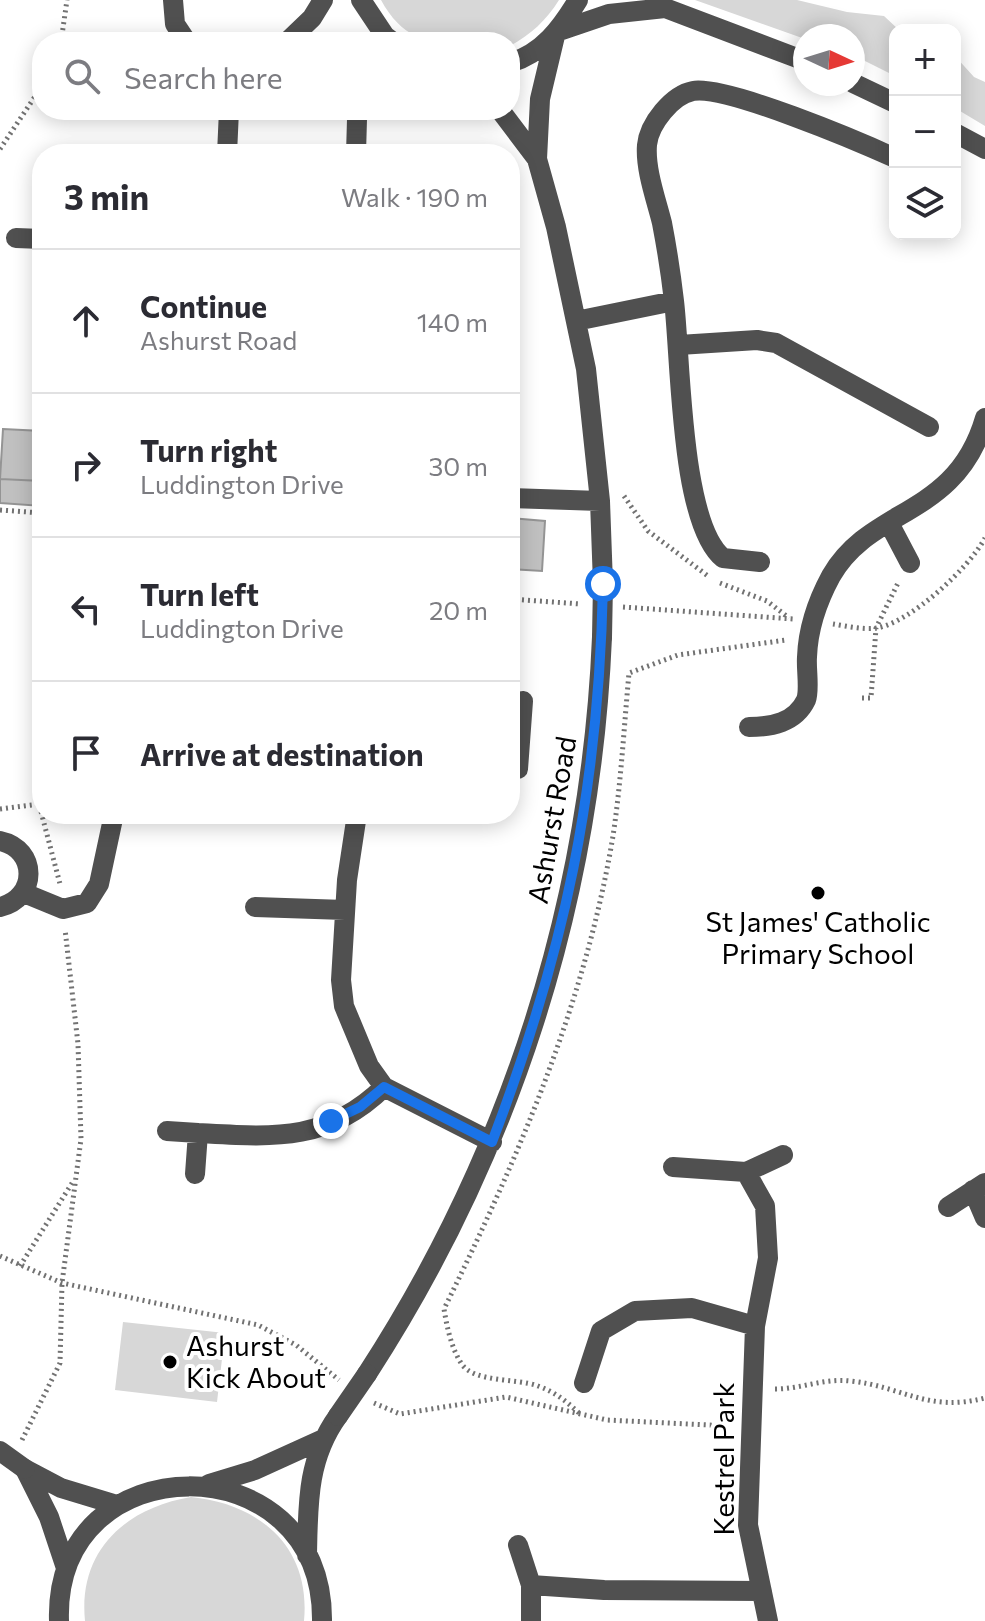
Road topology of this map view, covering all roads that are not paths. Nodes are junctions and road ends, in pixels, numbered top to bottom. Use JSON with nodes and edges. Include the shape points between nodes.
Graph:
{"nodes":[{"id":1,"x":173,"y":0,"type":"edge"},
{"id":2,"x":323,"y":0,"type":"edge"},
{"id":3,"x":361,"y":0,"type":"edge"},
{"id":4,"x":578,"y":0,"type":"edge"},
{"id":5,"x":660,"y":4,"type":"edge"},
{"id":6,"x":180,"y":32,"type":"edge"},
{"id":7,"x":297,"y":32,"type":"edge"},
{"id":8,"x":382,"y":32,"type":"edge"},
{"id":9,"x":557,"y":34,"type":"junction"},
{"id":10,"x":793,"y":56,"type":"edge"},
{"id":11,"x":520,"y":60,"type":"edge"},
{"id":12,"x":865,"y":89,"type":"edge"},
{"id":13,"x":889,"y":100,"type":"edge"},
{"id":14,"x":229,"y":120,"type":"edge"},
{"id":15,"x":357,"y":120,"type":"edge"},
{"id":16,"x":508,"y":120,"type":"edge"},
{"id":17,"x":961,"y":136,"type":"edge"},
{"id":18,"x":227,"y":144,"type":"edge"},
{"id":19,"x":356,"y":144,"type":"edge"},
{"id":20,"x":985,"y":149,"type":"edge"},
{"id":21,"x":889,"y":155,"type":"edge"},
{"id":22,"x":537,"y":159,"type":"junction"},
{"id":23,"x":16,"y":238,"type":"dead end"},
{"id":24,"x":32,"y":239,"type":"edge"},
{"id":25,"x":674,"y":301,"type":"junction"},
{"id":26,"x":576,"y":321,"type":"junction"},
{"id":27,"x":679,"y":345,"type":"junction"},
{"id":28,"x":985,"y":418,"type":"edge"},
{"id":29,"x":929,"y":427,"type":"dead end"},
{"id":30,"x":520,"y":498,"type":"edge"},
{"id":31,"x":600,"y":501,"type":"junction"},
{"id":32,"x":890,"y":525,"type":"junction"},
{"id":33,"x":760,"y":562,"type":"dead end"},
{"id":34,"x":910,"y":563,"type":"dead end"},
{"id":35,"x":523,"y":701,"type":"dead end"},
{"id":36,"x":520,"y":713,"type":"edge"},
{"id":37,"x":749,"y":727,"type":"dead end"},
{"id":38,"x":112,"y":824,"type":"edge"},
{"id":39,"x":356,"y":824,"type":"edge"},
{"id":40,"x":0,"y":841,"type":"edge"},
{"id":41,"x":24,"y":893,"type":"junction"},
{"id":42,"x":0,"y":907,"type":"edge"},
{"id":43,"x":255,"y":907,"type":"dead end"},
{"id":44,"x":345,"y":910,"type":"junction"},
{"id":45,"x":384,"y":1087,"type":"junction"},
{"id":46,"x":167,"y":1131,"type":"dead end"},
{"id":47,"x":198,"y":1133,"type":"junction"},
{"id":48,"x":492,"y":1142,"type":"junction"},
{"id":49,"x":783,"y":1155,"type":"dead end"},
{"id":50,"x":673,"y":1167,"type":"dead end"},
{"id":51,"x":746,"y":1172,"type":"junction"},
{"id":52,"x":195,"y":1174,"type":"dead end"},
{"id":53,"x":979,"y":1186,"type":"edge"},
{"id":54,"x":948,"y":1207,"type":"dead end"},
{"id":55,"x":985,"y":1218,"type":"edge"},
{"id":56,"x":755,"y":1326,"type":"junction"},
{"id":57,"x":584,"y":1383,"type":"dead end"},
{"id":58,"x":321,"y":1440,"type":"junction"},
{"id":59,"x":13,"y":1457,"type":"edge"},
{"id":60,"x":207,"y":1485,"type":"junction"},
{"id":61,"x":117,"y":1505,"type":"junction"},
{"id":62,"x":518,"y":1545,"type":"dead end"},
{"id":63,"x":307,"y":1555,"type":"junction"},
{"id":64,"x":66,"y":1568,"type":"junction"},
{"id":65,"x":531,"y":1585,"type":"junction"},
{"id":66,"x":762,"y":1591,"type":"junction"},
{"id":67,"x":325,"y":1616,"type":"edge"},
{"id":68,"x":59,"y":1621,"type":"edge"},
{"id":69,"x":531,"y":1621,"type":"edge"},
{"id":70,"x":768,"y":1621,"type":"edge"}],
"edges":[{"from":1,"to":6,"type":"street"},
{"from":2,"to":7,"type":"street"},
{"from":3,"to":8,"type":"street"},
{"from":4,"to":9,"type":"street"},
{"from":5,"to":9,"type":"street","via":[[609,14]]},
{"from":5,"to":10,"type":"street"},
{"from":9,"to":11,"type":"street"},
{"from":9,"to":22,"type":"street","name":"Ashurst Road","via":[[540,99]]},
{"from":12,"to":13,"type":"street"},
{"from":14,"to":18,"type":"street"},
{"from":15,"to":19,"type":"street"},
{"from":16,"to":22,"type":"street","name":"Ashurst Road"},
{"from":17,"to":20,"type":"street"},
{"from":21,"to":25,"type":"street","via":[[806,120],[704,91],[685,93],[652,129],[647,149]]},
{"from":22,"to":26,"type":"street","name":"Ashurst Road"},
{"from":23,"to":24,"type":"street"},
{"from":25,"to":26,"type":"street"},
{"from":25,"to":27,"type":"street"},
{"from":26,"to":31,"type":"street","name":"Ashurst Road"},
{"from":27,"to":29,"type":"street","via":[[776,343]]},
{"from":27,"to":33,"type":"street","via":[[690,472],[702,524],[723,558]]},
{"from":28,"to":32,"type":"street","via":[[963,468]]},
{"from":30,"to":31,"type":"street"},
{"from":31,"to":48,"type":"street","name":"Ashurst Road","bridge":true,"via":[[602,637],[594,752],[577,864],[544,995]]},
{"from":32,"to":34,"type":"street"},
{"from":32,"to":37,"type":"street","via":[[840,562],[818,606],[800,645],[806,699],[787,721]]},
{"from":35,"to":36,"type":"street"},
{"from":38,"to":41,"type":"street","via":[[99,884],[87,903],[63,909]]},
{"from":39,"to":44,"type":"street"},
{"from":40,"to":41,"type":"street","via":[[19,849],[26,859],[30,870]]},
{"from":41,"to":42,"type":"street"},
{"from":43,"to":44,"type":"street"},
{"from":44,"to":45,"type":"street","via":[[344,1006],[369,1066]]},
{"from":45,"to":47,"type":"street","via":[[360,1107],[292,1136]]},
{"from":45,"to":48,"type":"street"},
{"from":46,"to":47,"type":"street"},
{"from":47,"to":52,"type":"street"},
{"from":48,"to":58,"type":"street","name":"Ashurst Road","bridge":true,"via":[[448,1238]]},
{"from":49,"to":51,"type":"street"},
{"from":50,"to":51,"type":"street"},
{"from":51,"to":56,"type":"street","name":"Kestrel Park","via":[[765,1206],[768,1258]]},
{"from":53,"to":54,"type":"street"},
{"from":53,"to":55,"type":"street"},
{"from":56,"to":57,"type":"street","via":[[692,1308],[635,1311],[601,1331]]},
{"from":56,"to":66,"type":"street","name":"Kestrel Park","via":[[748,1525]]},
{"from":58,"to":60,"type":"street"},
{"from":58,"to":63,"type":"street","name":"Ashurst Road","via":[[308,1488]]},
{"from":59,"to":61,"type":"street","via":[[61,1488]]},
{"from":59,"to":64,"type":"street","via":[[49,1517]]},
{"from":60,"to":61,"type":"street","via":[[160,1488]]},
{"from":60,"to":63,"type":"street","via":[[237,1492],[265,1507],[288,1526]]},
{"from":61,"to":64,"type":"street","via":[[87,1533]]},
{"from":62,"to":65,"type":"street"},
{"from":63,"to":67,"type":"street"},
{"from":64,"to":68,"type":"street"},
{"from":65,"to":66,"type":"street"},
{"from":65,"to":69,"type":"street"},
{"from":66,"to":70,"type":"street","name":"Kestrel Park"}]}
